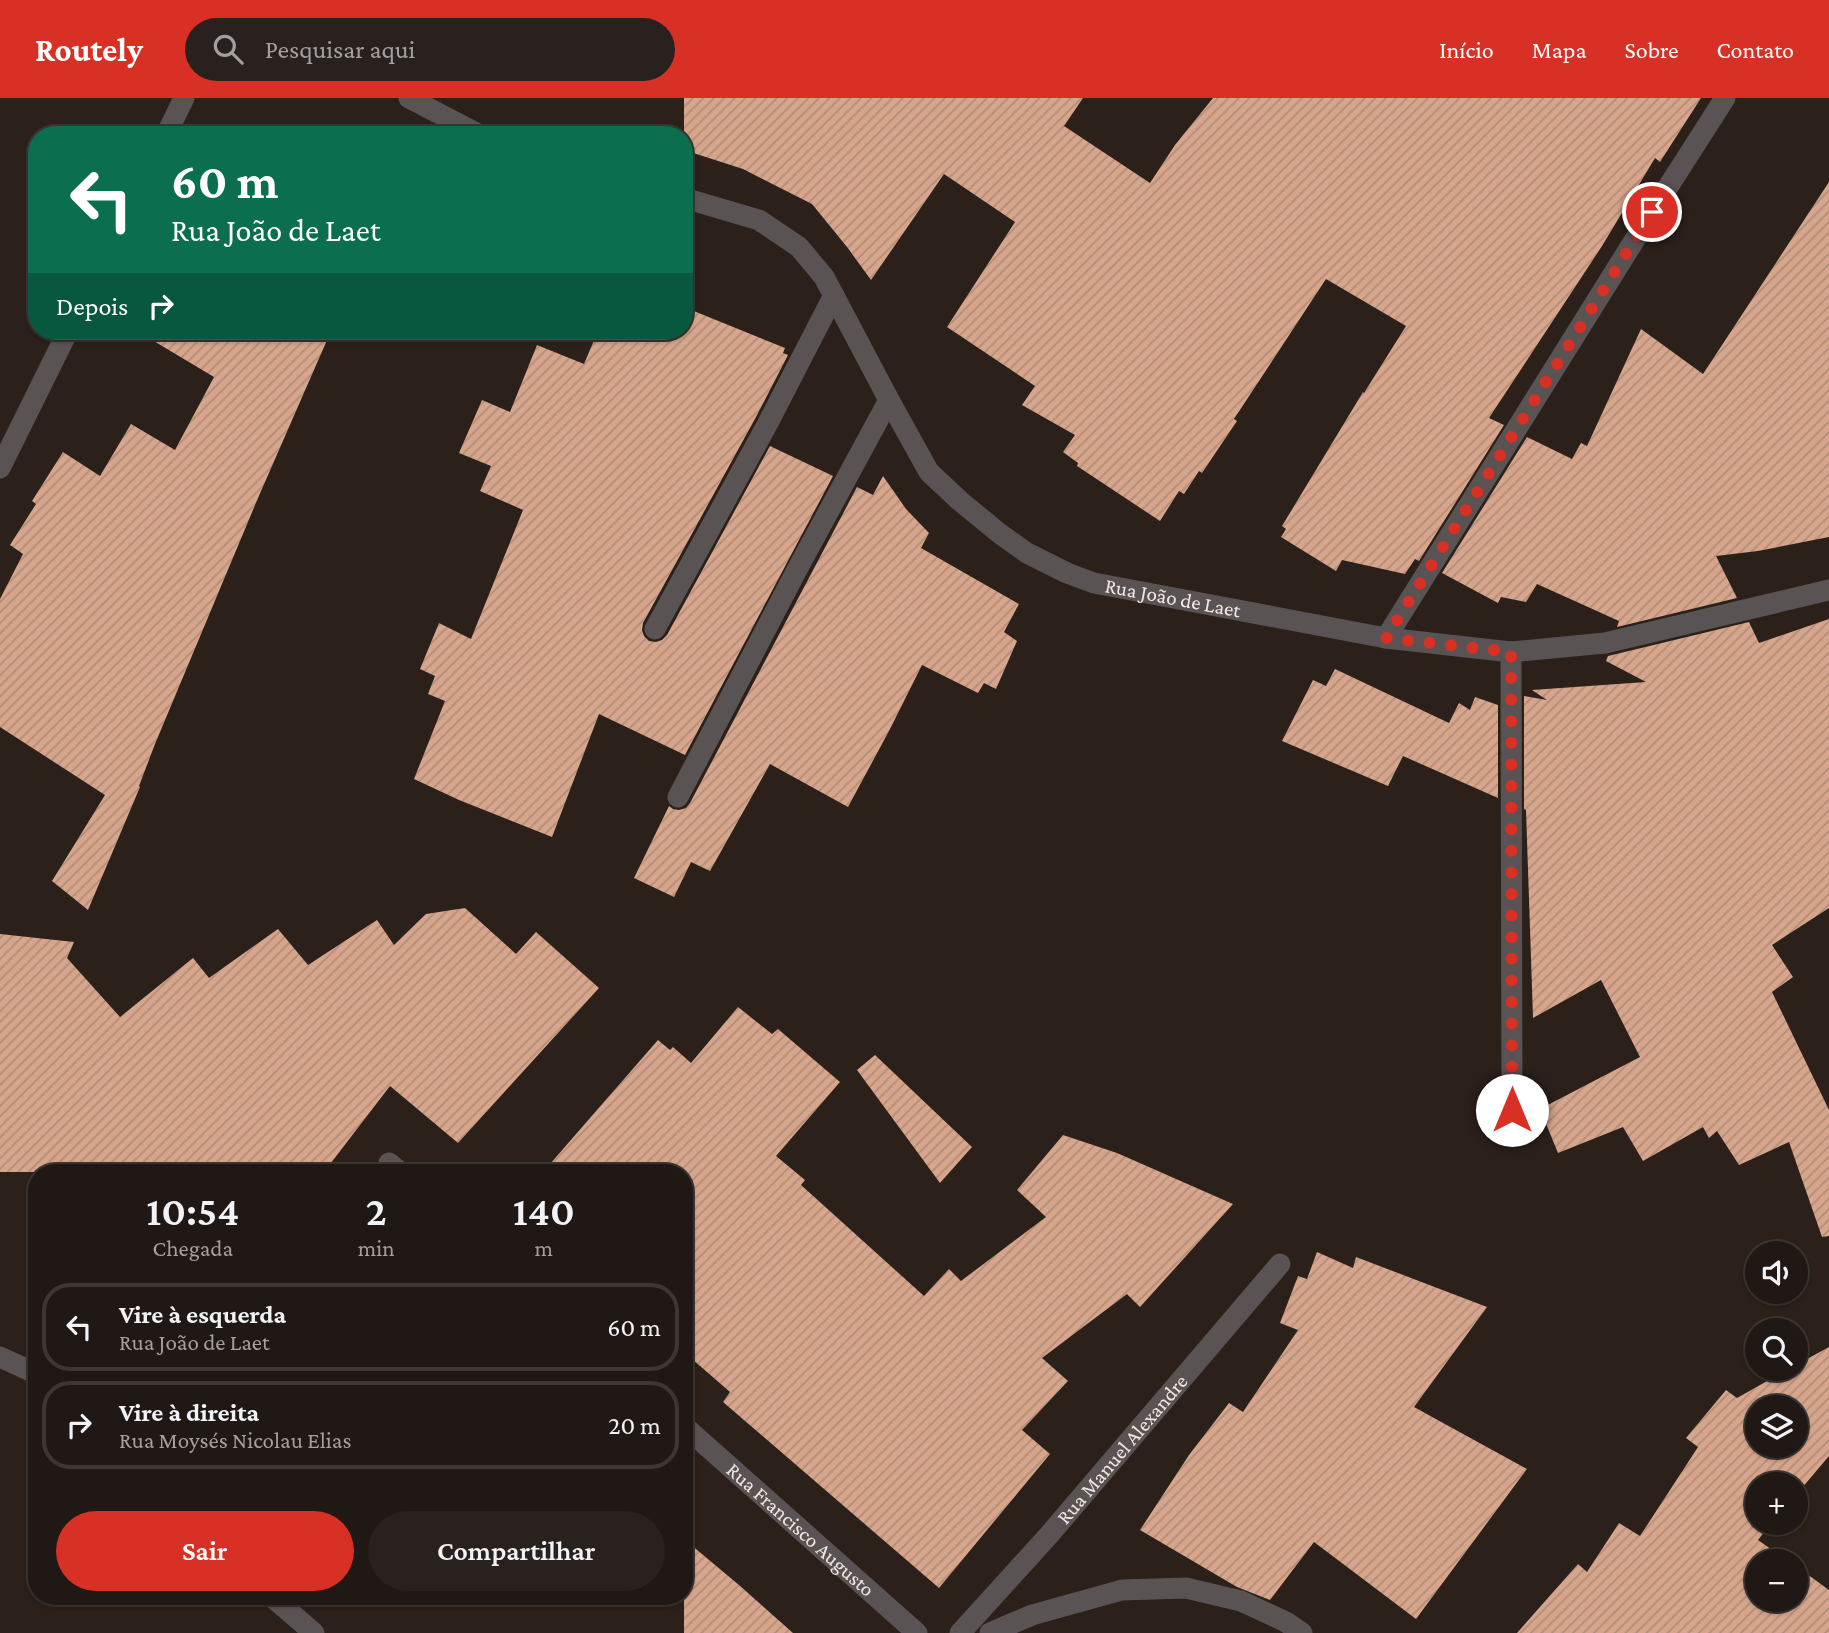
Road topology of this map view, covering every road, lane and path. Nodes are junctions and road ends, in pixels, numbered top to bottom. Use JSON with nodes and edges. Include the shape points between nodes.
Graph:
{"nodes":[{"id":1,"x":184,"y":98,"type":"edge"},
{"id":2,"x":409,"y":98,"type":"edge"},
{"id":3,"x":1725,"y":98,"type":"edge"},
{"id":4,"x":170,"y":126,"type":"edge"},
{"id":5,"x":463,"y":126,"type":"edge"},
{"id":6,"x":693,"y":201,"type":"edge"},
{"id":7,"x":834,"y":295,"type":"junction"},
{"id":8,"x":64,"y":340,"type":"edge"},
{"id":9,"x":888,"y":400,"type":"junction"},
{"id":10,"x":0,"y":468,"type":"edge"},
{"id":11,"x":1829,"y":590,"type":"edge"},
{"id":12,"x":655,"y":629,"type":"dead end"},
{"id":13,"x":1386,"y":638,"type":"junction"},
{"id":14,"x":1511,"y":652,"type":"junction"},
{"id":15,"x":678,"y":797,"type":"dead end"},
{"id":16,"x":1512,"y":1110,"type":"dead end"},
{"id":17,"x":1280,"y":1264,"type":"dead end"},
{"id":18,"x":0,"y":1357,"type":"edge"},
{"id":19,"x":28,"y":1370,"type":"edge"},
{"id":20,"x":693,"y":1434,"type":"edge"},
{"id":21,"x":281,"y":1605,"type":"edge"},
{"id":22,"x":314,"y":1633,"type":"edge"},
{"id":23,"x":917,"y":1633,"type":"edge"},
{"id":24,"x":960,"y":1633,"type":"edge"},
{"id":25,"x":990,"y":1633,"type":"edge"},
{"id":26,"x":1302,"y":1633,"type":"edge"}],
"edges":[{"from":1,"to":4,"type":"street"},
{"from":2,"to":5,"type":"street"},
{"from":3,"to":13,"type":"street"},
{"from":6,"to":7,"type":"street","name":"Rua João de Laet","via":[[759,220],[799,247]]},
{"from":7,"to":9,"type":"street","name":"Rua João de Laet"},
{"from":7,"to":12,"type":"street"},
{"from":8,"to":10,"type":"street"},
{"from":9,"to":13,"type":"street","name":"Rua João de Laet","via":[[929,471],[960,501],[1027,553],[1067,573],[1094,583]]},
{"from":9,"to":15,"type":"street"},
{"from":11,"to":14,"type":"street","name":"Rua João de Laet","via":[[1605,643]]},
{"from":13,"to":14,"type":"street","name":"Rua João de Laet"},
{"from":14,"to":16,"type":"street"},
{"from":17,"to":24,"type":"street","name":"Rua Manuel Alexandre"},
{"from":18,"to":19,"type":"street"},
{"from":20,"to":23,"type":"street","name":"Rua Francisco Augusto"},
{"from":21,"to":22,"type":"street"},
{"from":25,"to":26,"type":"street","via":[[1032,1615],[1122,1590],[1186,1588],[1241,1601]]}]}
